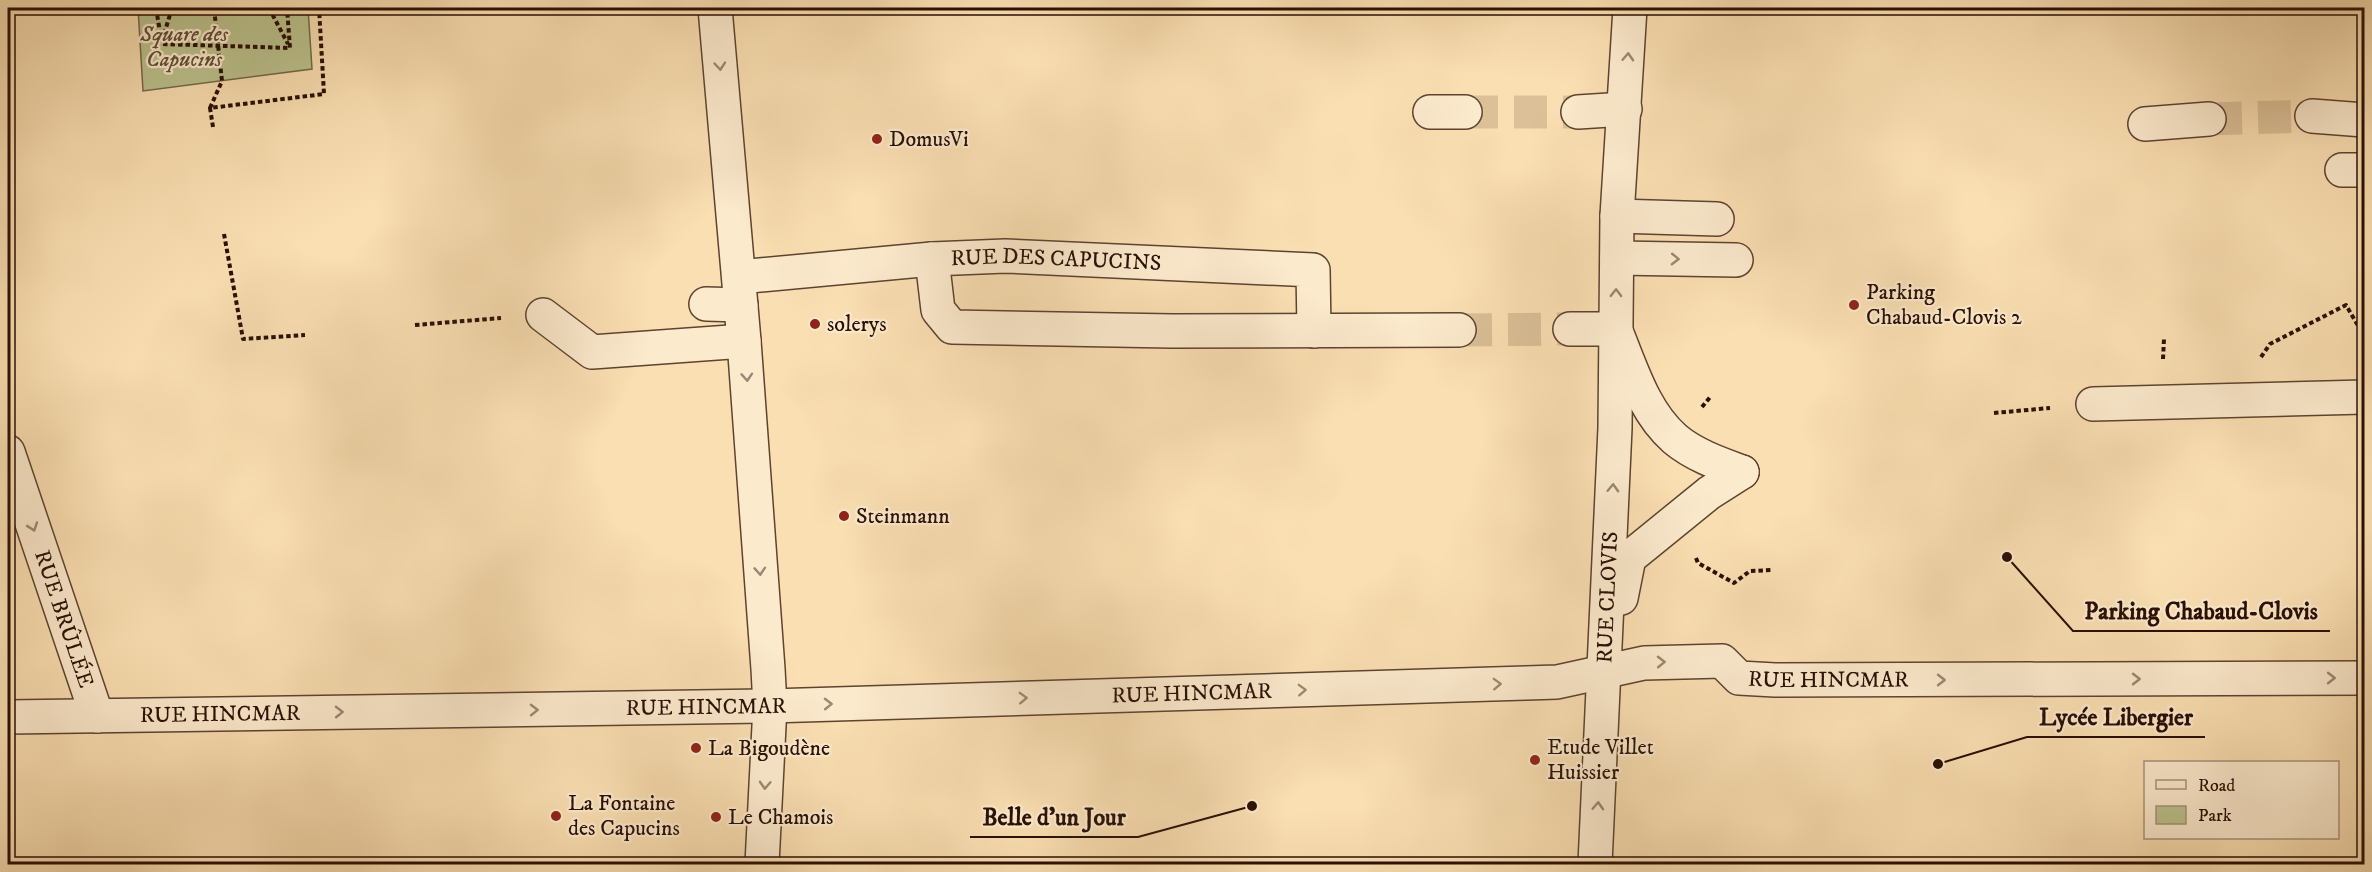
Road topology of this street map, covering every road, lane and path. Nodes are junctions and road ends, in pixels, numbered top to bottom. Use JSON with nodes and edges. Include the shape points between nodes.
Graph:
{"nodes":[{"id":1,"x":156,"y":8,"type":"edge"},
{"id":2,"x":172,"y":8,"type":"edge"},
{"id":3,"x":214,"y":8,"type":"edge"},
{"id":4,"x":269,"y":8,"type":"edge"},
{"id":5,"x":287,"y":8,"type":"edge"},
{"id":6,"x":319,"y":8,"type":"edge"},
{"id":7,"x":715,"y":8,"type":"edge"},
{"id":8,"x":1630,"y":8,"type":"edge"},
{"id":9,"x":162,"y":44,"type":"junction"},
{"id":10,"x":218,"y":46,"type":"junction"},
{"id":11,"x":290,"y":48,"type":"junction"},
{"id":12,"x":210,"y":108,"type":"junction"},
{"id":13,"x":1625,"y":109,"type":"junction"},
{"id":14,"x":1430,"y":112,"type":"dead end"},
{"id":15,"x":1466,"y":112,"type":"tunnel mouth"},
{"id":16,"x":1578,"y":112,"type":"tunnel mouth"},
{"id":17,"x":2312,"y":116,"type":"tunnel mouth"},
{"id":18,"x":2209,"y":118,"type":"tunnel mouth"},
{"id":19,"x":2364,"y":120,"type":"edge"},
{"id":20,"x":2145,"y":124,"type":"dead end"},
{"id":21,"x":213,"y":127,"type":"dead end"},
{"id":22,"x":1617,"y":216,"type":"junction"},
{"id":23,"x":1716,"y":219,"type":"dead end"},
{"id":24,"x":224,"y":234,"type":"dead end"},
{"id":25,"x":1617,"y":258,"type":"junction"},
{"id":26,"x":932,"y":259,"type":"junction"},
{"id":27,"x":1736,"y":260,"type":"dead end"},
{"id":28,"x":740,"y":291,"type":"junction"},
{"id":29,"x":706,"y":304,"type":"dead end"},
{"id":30,"x":543,"y":315,"type":"joint"},
{"id":31,"x":415,"y":326,"type":"dead end"},
{"id":32,"x":1570,"y":329,"type":"tunnel mouth"},
{"id":33,"x":1615,"y":329,"type":"junction"},
{"id":34,"x":1459,"y":330,"type":"tunnel mouth"},
{"id":35,"x":1314,"y":332,"type":"junction"},
{"id":36,"x":305,"y":335,"type":"dead end"},
{"id":37,"x":2364,"y":336,"type":"edge"},
{"id":38,"x":744,"y":341,"type":"junction"},
{"id":39,"x":2364,"y":397,"type":"edge"},
{"id":40,"x":2233,"y":400,"type":"junction"},
{"id":41,"x":2093,"y":404,"type":"joint"},
{"id":42,"x":1994,"y":413,"type":"dead end"},
{"id":43,"x":8,"y":455,"type":"edge"},
{"id":44,"x":1698,"y":563,"type":"dead end"},
{"id":45,"x":1773,"y":570,"type":"dead end"},
{"id":46,"x":1604,"y":673,"type":"junction"},
{"id":47,"x":2364,"y":678,"type":"edge"},
{"id":48,"x":770,"y":706,"type":"junction"},
{"id":49,"x":96,"y":716,"type":"junction"},
{"id":50,"x":8,"y":717,"type":"edge"},
{"id":51,"x":762,"y":864,"type":"edge"},
{"id":52,"x":1595,"y":864,"type":"edge"}],
"edges":[{"from":1,"to":9,"type":"path"},
{"from":2,"to":9,"type":"path"},
{"from":3,"to":10,"type":"path"},
{"from":4,"to":11,"type":"path"},
{"from":5,"to":11,"type":"path"},
{"from":6,"to":12,"type":"path","via":[[324,94]]},
{"from":7,"to":28,"type":"street","one_way":true},
{"from":13,"to":8,"type":"street","name":"RUE CLOVIS","one_way":true},
{"from":9,"to":10,"type":"path"},
{"from":10,"to":11,"type":"path"},
{"from":10,"to":12,"type":"path","via":[[222,81]]},
{"from":12,"to":21,"type":"path"},
{"from":13,"to":16,"type":"street"},
{"from":13,"to":22,"type":"street","name":"RUE CLOVIS"},
{"from":14,"to":15,"type":"street"},
{"from":17,"to":19,"type":"street"},
{"from":18,"to":20,"type":"street"},
{"from":22,"to":23,"type":"street"},
{"from":22,"to":25,"type":"street","name":"RUE CLOVIS"},
{"from":24,"to":36,"type":"path","via":[[243,339]]},
{"from":25,"to":27,"type":"street","one_way":true},
{"from":33,"to":25,"type":"street","name":"RUE CLOVIS","one_way":true},
{"from":26,"to":28,"type":"street","name":"RUE DES CAPUCINS"},
{"from":26,"to":35,"type":"street","via":[[938,310],[952,327]]},
{"from":26,"to":35,"type":"street","name":"RUE DES CAPUCINS","via":[[1005,256],[1313,270]]},
{"from":28,"to":29,"type":"street","name":"RUE DES CAPUCINS"},
{"from":28,"to":38,"type":"street"},
{"from":30,"to":31,"type":"path"},
{"from":30,"to":38,"type":"street","via":[[592,352]]},
{"from":32,"to":33,"type":"street"},
{"from":46,"to":33,"type":"street","name":"RUE CLOVIS","one_way":true,"via":[[1615,428]]},
{"from":33,"to":46,"type":"street","via":[[1646,404],[1675,439],[1743,472],[1709,493],[1629,558]]},
{"from":34,"to":35,"type":"street"},
{"from":37,"to":40,"type":"path","via":[[2346,305],[2270,344]]},
{"from":38,"to":48,"type":"street","one_way":true},
{"from":39,"to":40,"type":"street"},
{"from":40,"to":41,"type":"street"},
{"from":41,"to":42,"type":"path"},
{"from":43,"to":49,"type":"street","name":"RUE BRÛLÉE","one_way":true},
{"from":44,"to":45,"type":"path","via":[[1734,583],[1750,571]]},
{"from":46,"to":47,"type":"street","name":"RUE HINCMAR","one_way":true,"via":[[1644,663],[1722,661],[1739,678],[1776,680]]},
{"from":48,"to":46,"type":"street","name":"RUE HINCMAR","one_way":true,"via":[[1557,682]]},
{"from":52,"to":46,"type":"street","name":"RUE CLOVIS","one_way":true},
{"from":49,"to":48,"type":"street","name":"RUE HINCMAR","one_way":true},
{"from":48,"to":51,"type":"street","one_way":true},
{"from":49,"to":50,"type":"street","name":"RUE HINCMAR"}]}
